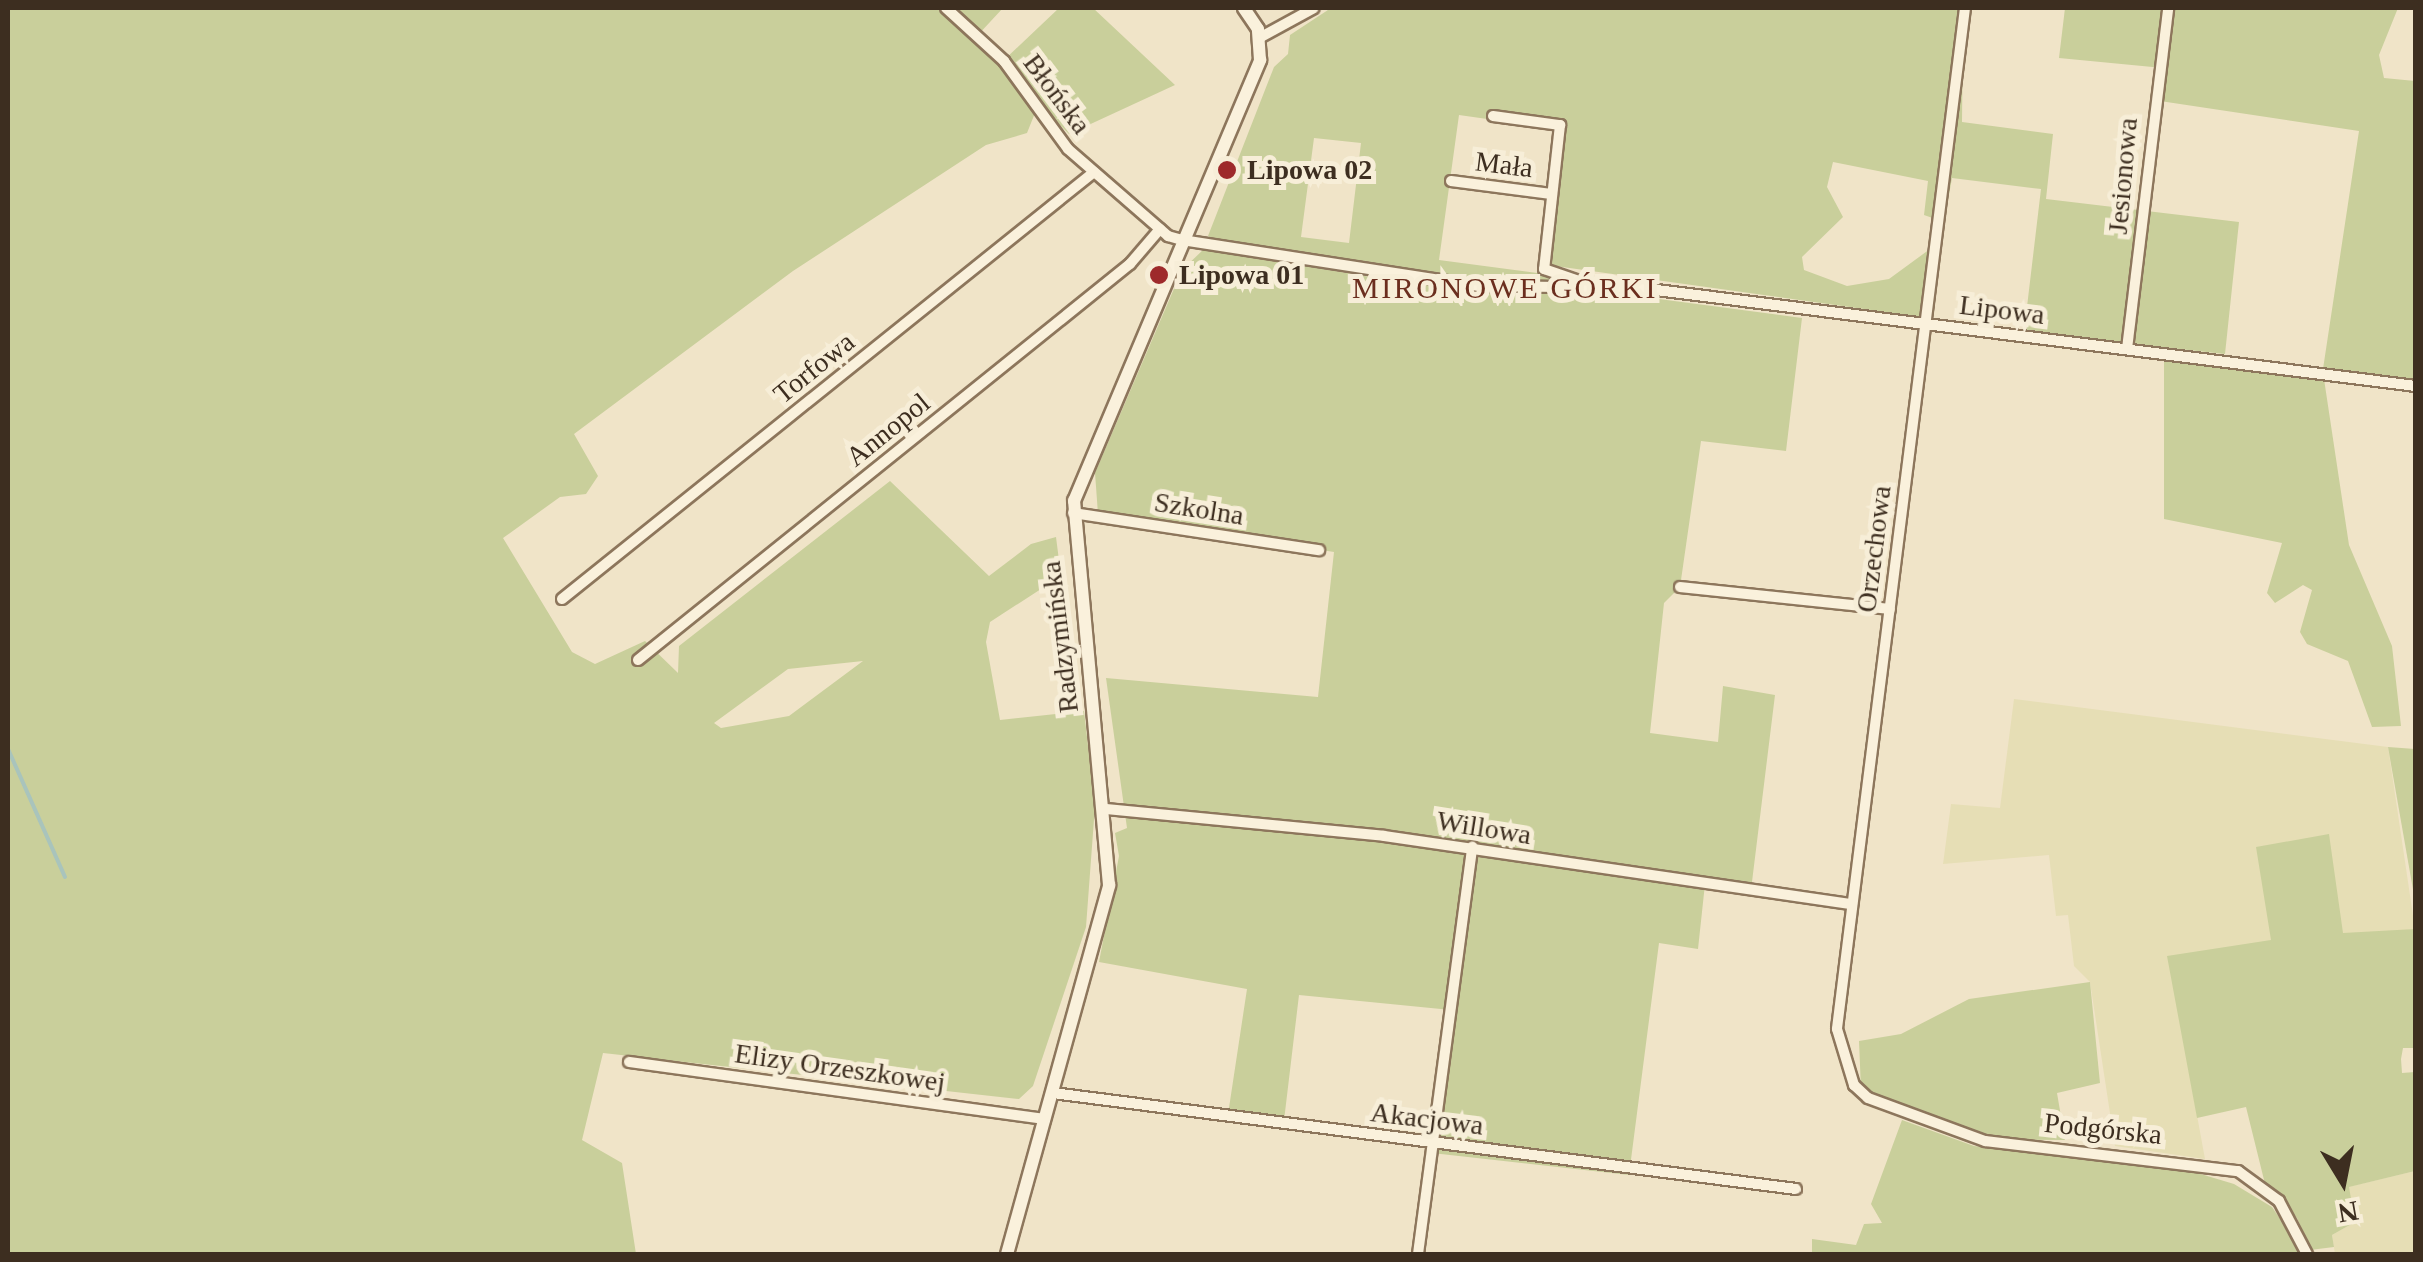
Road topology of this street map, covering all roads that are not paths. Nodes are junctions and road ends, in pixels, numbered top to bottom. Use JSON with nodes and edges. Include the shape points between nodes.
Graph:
{"nodes":[{"id":1,"x":946,"y":8,"type":"edge"},
{"id":2,"x":1244,"y":8,"type":"edge"},
{"id":3,"x":1314,"y":8,"type":"edge"},
{"id":4,"x":1965,"y":8,"type":"edge"},
{"id":5,"x":2168,"y":8,"type":"edge"},
{"id":6,"x":1261,"y":37,"type":"junction"},
{"id":7,"x":1493,"y":116,"type":"dead end"},
{"id":8,"x":1094,"y":172,"type":"junction"},
{"id":9,"x":1451,"y":182,"type":"dead end"},
{"id":10,"x":1551,"y":194,"type":"junction"},
{"id":11,"x":1160,"y":229,"type":"junction"},
{"id":12,"x":1182,"y":240,"type":"junction"},
{"id":13,"x":1582,"y":282,"type":"junction"},
{"id":14,"x":1926,"y":323,"type":"junction"},
{"id":15,"x":2127,"y":349,"type":"junction"},
{"id":16,"x":2416,"y":386,"type":"edge"},
{"id":17,"x":1072,"y":513,"type":"junction"},
{"id":18,"x":1319,"y":550,"type":"dead end"},
{"id":19,"x":1680,"y":587,"type":"dead end"},
{"id":20,"x":562,"y":599,"type":"dead end"},
{"id":21,"x":1890,"y":609,"type":"junction"},
{"id":22,"x":638,"y":660,"type":"dead end"},
{"id":23,"x":1106,"y":808,"type":"junction"},
{"id":24,"x":1472,"y":848,"type":"junction"},
{"id":25,"x":1852,"y":904,"type":"junction"},
{"id":26,"x":630,"y":1062,"type":"dead end"},
{"id":27,"x":1053,"y":1093,"type":"junction"},
{"id":28,"x":1860,"y":1093,"type":"joint"},
{"id":29,"x":1045,"y":1119,"type":"junction"},
{"id":30,"x":1433,"y":1143,"type":"junction"},
{"id":31,"x":1796,"y":1190,"type":"dead end"},
{"id":32,"x":1007,"y":1254,"type":"edge"},
{"id":33,"x":1418,"y":1254,"type":"edge"},
{"id":34,"x":2307,"y":1254,"type":"edge"}],
"edges":[{"from":1,"to":8,"type":"street","name":"Błońska","via":[[1004,60]]},
{"from":2,"to":6,"type":"street"},
{"from":3,"to":6,"type":"street"},
{"from":4,"to":14,"type":"street","name":"Orzechowa"},
{"from":5,"to":15,"type":"street","name":"Jesionowa"},
{"from":6,"to":12,"type":"street","name":"Radzymińska","via":[[1260,60]]},
{"from":7,"to":10,"type":"street","name":"Mała","via":[[1560,125]]},
{"from":8,"to":11,"type":"street","name":"Błońska"},
{"from":8,"to":20,"type":"street","name":"Torfowa"},
{"from":9,"to":10,"type":"street","name":"Mała"},
{"from":10,"to":13,"type":"street","name":"Lipowa","via":[[1544,269]]},
{"from":11,"to":12,"type":"street","name":"Błońska"},
{"from":11,"to":22,"type":"street","name":"Annopol","via":[[1130,264]]},
{"from":12,"to":13,"type":"street","name":"Lipowa","via":[[1480,286]]},
{"from":12,"to":17,"type":"street","name":"Radzymińska","via":[[1083,469]]},
{"from":13,"to":14,"type":"street","name":"Lipowa"},
{"from":14,"to":15,"type":"street","name":"Lipowa"},
{"from":14,"to":21,"type":"street","name":"Orzechowa"},
{"from":15,"to":16,"type":"street","name":"Lipowa"},
{"from":17,"to":18,"type":"street","name":"Szkolna"},
{"from":17,"to":23,"type":"street","name":"Radzymińska"},
{"from":19,"to":21,"type":"street"},
{"from":21,"to":25,"type":"street","name":"Orzechowa"},
{"from":23,"to":24,"type":"street","name":"Willowa"},
{"from":23,"to":27,"type":"street","name":"Radzymińska","via":[[1106,906]]},
{"from":24,"to":25,"type":"street","name":"Willowa"},
{"from":24,"to":30,"type":"street"},
{"from":25,"to":28,"type":"street","name":"Orzechowa","via":[[1836,1016]]},
{"from":26,"to":29,"type":"street","name":"Elizy Orzeszkowej"},
{"from":27,"to":29,"type":"street","name":"Radzymińska"},
{"from":27,"to":30,"type":"street","name":"Akacjowa"},
{"from":28,"to":34,"type":"street","name":"Podgórska","via":[[1985,1141],[2238,1172],[2280,1200]]},
{"from":29,"to":32,"type":"street","name":"Radzymińska"},
{"from":30,"to":31,"type":"street","name":"Akacjowa"},
{"from":30,"to":33,"type":"street"}]}
